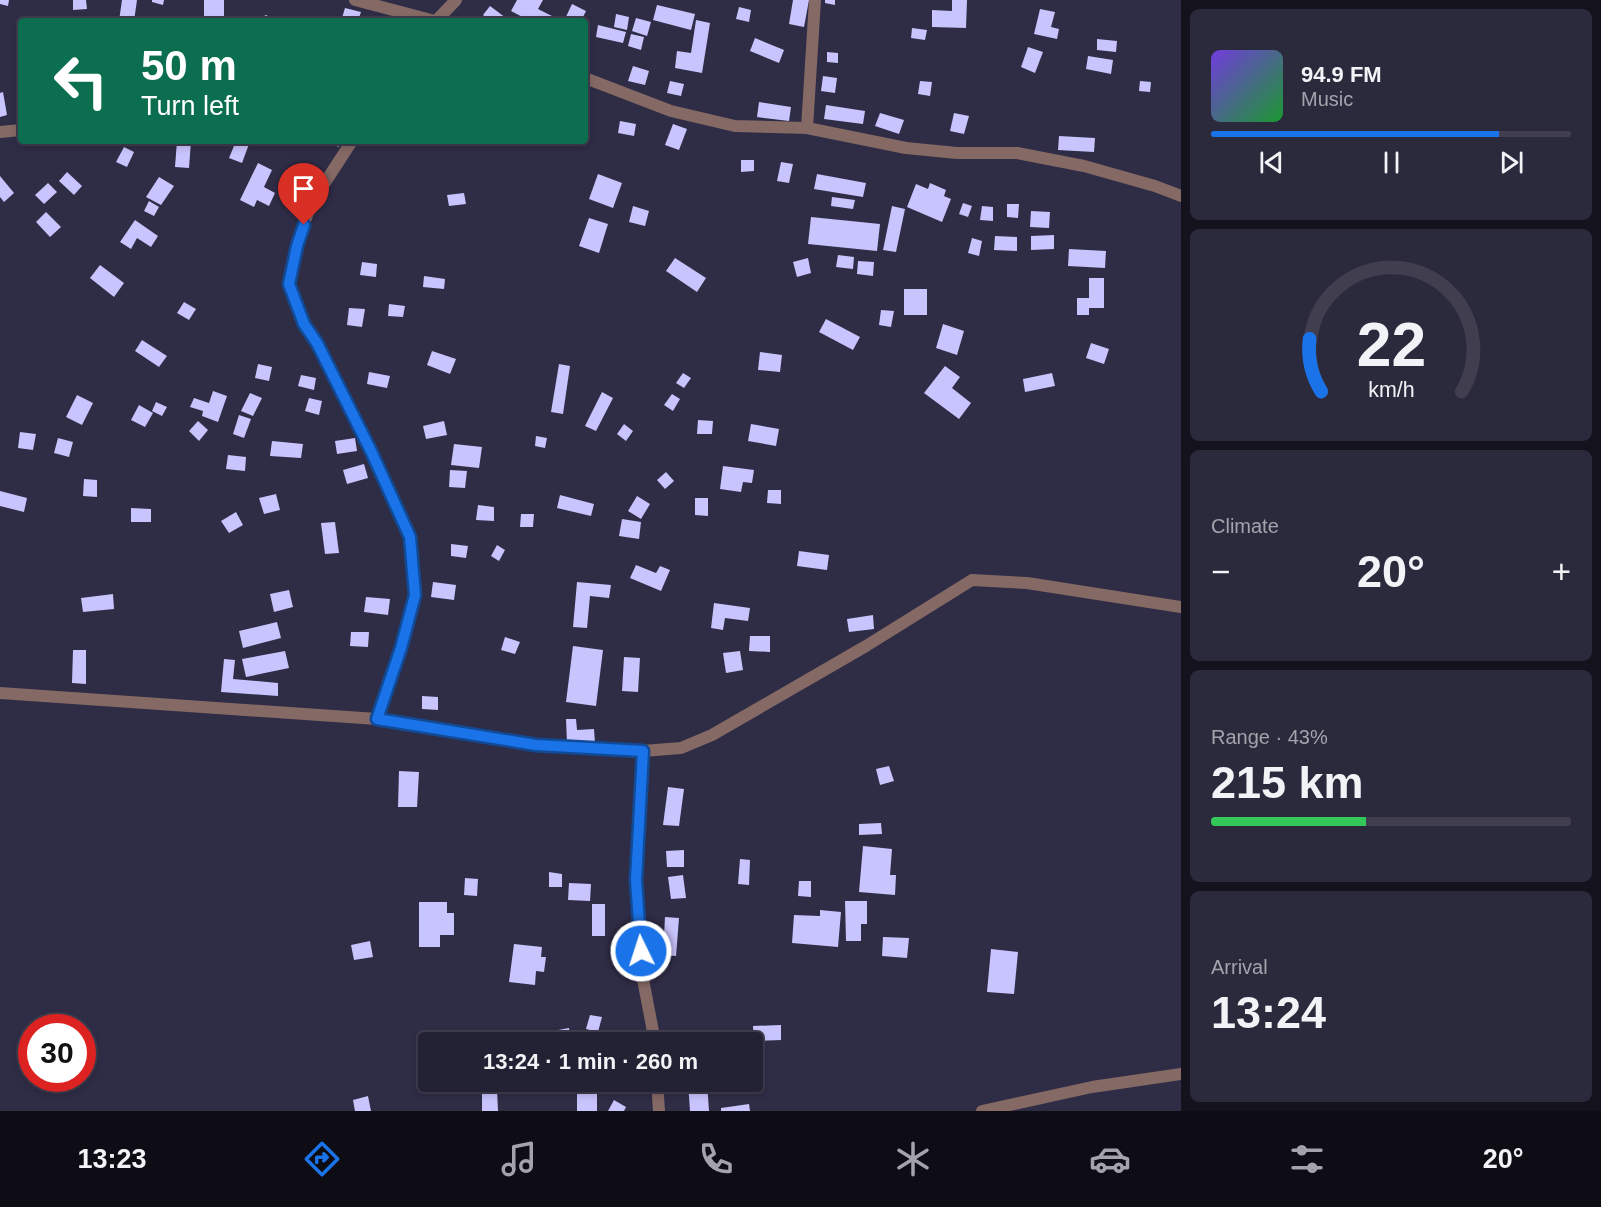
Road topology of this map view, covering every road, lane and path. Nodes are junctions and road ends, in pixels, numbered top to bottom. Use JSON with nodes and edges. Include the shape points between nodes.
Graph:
{"nodes":[{"id":1,"x":355,"y":0,"type":"edge"},
{"id":2,"x":456,"y":0,"type":"edge"},
{"id":3,"x":815,"y":0,"type":"edge"},
{"id":4,"x":424,"y":18,"type":"edge"},
{"id":5,"x":438,"y":18,"type":"edge"},
{"id":6,"x":588,"y":79,"type":"edge"},
{"id":7,"x":807,"y":128,"type":"junction"},
{"id":8,"x":18,"y":130,"type":"edge"},
{"id":9,"x":0,"y":132,"type":"edge"},
{"id":10,"x":350,"y":144,"type":"edge"},
{"id":11,"x":1181,"y":196,"type":"edge"},
{"id":12,"x":1181,"y":607,"type":"edge"},
{"id":13,"x":0,"y":693,"type":"edge"},
{"id":14,"x":377,"y":719,"type":"junction"},
{"id":15,"x":643,"y":751,"type":"junction"},
{"id":16,"x":653,"y":1032,"type":"edge"},
{"id":17,"x":1181,"y":1074,"type":"edge"},
{"id":18,"x":658,"y":1092,"type":"edge"},
{"id":19,"x":659,"y":1111,"type":"edge"},
{"id":20,"x":982,"y":1111,"type":"edge"}],
"edges":[{"from":1,"to":4,"type":"street"},
{"from":2,"to":5,"type":"street"},
{"from":3,"to":7,"type":"street"},
{"from":6,"to":7,"type":"street","via":[[671,111],[735,126]]},
{"from":7,"to":11,"type":"street","via":[[906,148],[1017,153],[1084,166]]},
{"from":8,"to":9,"type":"street"},
{"from":10,"to":14,"type":"street","via":[[311,204],[289,284],[304,324],[356,421],[410,537],[415,595]]},
{"from":12,"to":15,"type":"street","via":[[1027,583],[972,580],[712,735],[681,748]]},
{"from":13,"to":14,"type":"street"},
{"from":14,"to":15,"type":"street","via":[[536,745]]},
{"from":15,"to":16,"type":"street","via":[[636,880],[642,974]]},
{"from":17,"to":20,"type":"street","via":[[1092,1087]]},
{"from":18,"to":19,"type":"street"}]}
